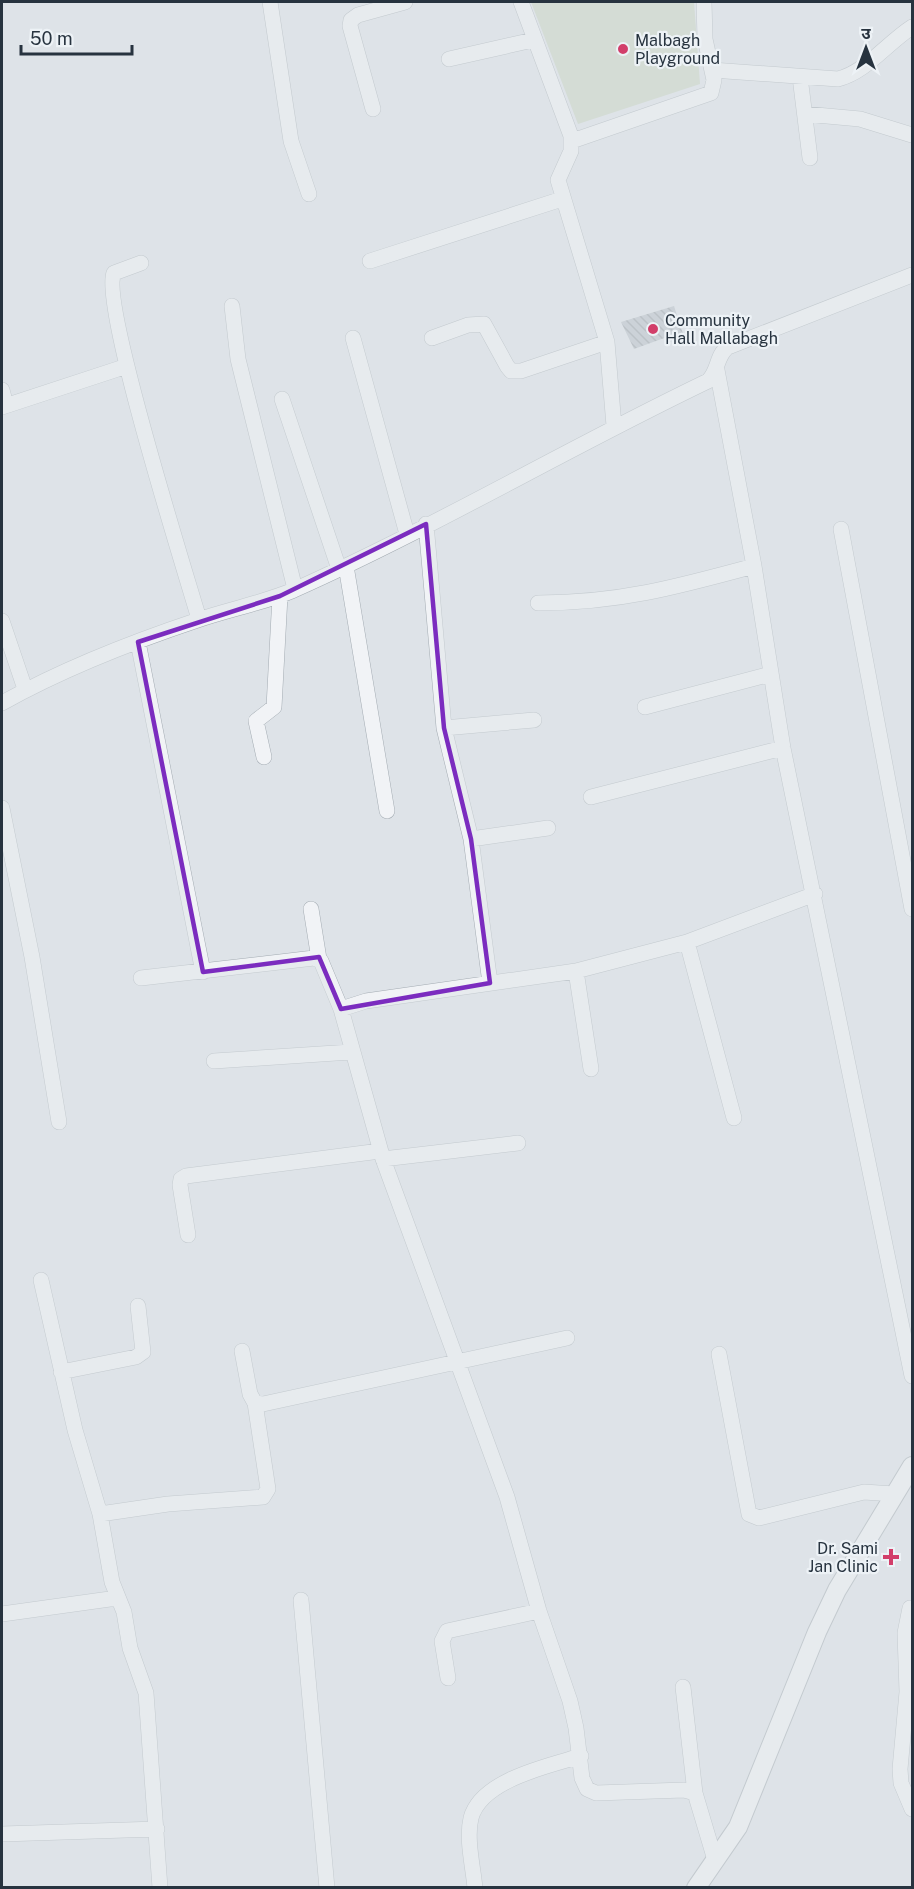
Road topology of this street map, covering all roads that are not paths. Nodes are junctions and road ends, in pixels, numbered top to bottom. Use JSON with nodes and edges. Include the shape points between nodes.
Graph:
{"nodes":[{"id":1,"x":270,"y":2,"type":"edge"},
{"id":2,"x":405,"y":2,"type":"edge"},
{"id":3,"x":521,"y":2,"type":"edge"},
{"id":4,"x":704,"y":2,"type":"edge"},
{"id":5,"x":912,"y":27,"type":"edge"},
{"id":6,"x":533,"y":40,"type":"junction"},
{"id":7,"x":449,"y":59,"type":"dead end"},
{"id":8,"x":712,"y":70,"type":"junction"},
{"id":9,"x":800,"y":77,"type":"junction"},
{"id":10,"x":373,"y":109,"type":"dead end"},
{"id":11,"x":805,"y":114,"type":"junction"},
{"id":12,"x":912,"y":135,"type":"edge"},
{"id":13,"x":572,"y":141,"type":"junction"},
{"id":14,"x":810,"y":158,"type":"dead end"},
{"id":15,"x":309,"y":194,"type":"dead end"},
{"id":16,"x":562,"y":199,"type":"junction"},
{"id":17,"x":369,"y":261,"type":"dead end"},
{"id":18,"x":141,"y":263,"type":"dead end"},
{"id":19,"x":912,"y":275,"type":"edge"},
{"id":20,"x":232,"y":306,"type":"dead end"},
{"id":21,"x":352,"y":338,"type":"dead end"},
{"id":22,"x":432,"y":338,"type":"dead end"},
{"id":23,"x":607,"y":342,"type":"junction"},
{"id":24,"x":126,"y":366,"type":"junction"},
{"id":25,"x":717,"y":370,"type":"junction"},
{"id":26,"x":2,"y":390,"type":"edge"},
{"id":27,"x":282,"y":399,"type":"dead end"},
{"id":28,"x":4,"y":406,"type":"edge"},
{"id":29,"x":614,"y":426,"type":"junction"},
{"id":30,"x":426,"y":524,"type":"junction"},
{"id":31,"x":841,"y":529,"type":"dead end"},
{"id":32,"x":407,"y":534,"type":"junction"},
{"id":33,"x":754,"y":566,"type":"junction"},
{"id":34,"x":342,"y":567,"type":"junction"},
{"id":35,"x":295,"y":590,"type":"junction"},
{"id":36,"x":280,"y":596,"type":"junction"},
{"id":37,"x":538,"y":603,"type":"dead end"},
{"id":38,"x":199,"y":619,"type":"junction"},
{"id":39,"x":2,"y":621,"type":"edge"},
{"id":40,"x":138,"y":642,"type":"junction"},
{"id":41,"x":771,"y":674,"type":"junction"},
{"id":42,"x":26,"y":690,"type":"junction"},
{"id":43,"x":2,"y":703,"type":"edge"},
{"id":44,"x":645,"y":707,"type":"dead end"},
{"id":45,"x":534,"y":720,"type":"dead end"},
{"id":46,"x":444,"y":728,"type":"junction"},
{"id":47,"x":783,"y":748,"type":"junction"},
{"id":48,"x":264,"y":757,"type":"dead end"},
{"id":49,"x":591,"y":797,"type":"dead end"},
{"id":50,"x":2,"y":808,"type":"edge"},
{"id":51,"x":387,"y":811,"type":"dead end"},
{"id":52,"x":548,"y":828,"type":"dead end"},
{"id":53,"x":471,"y":839,"type":"junction"},
{"id":54,"x":815,"y":894,"type":"junction"},
{"id":55,"x":311,"y":909,"type":"dead end"},
{"id":56,"x":912,"y":909,"type":"edge"},
{"id":57,"x":687,"y":942,"type":"junction"},
{"id":58,"x":319,"y":959,"type":"junction"},
{"id":59,"x":576,"y":971,"type":"junction"},
{"id":60,"x":203,"y":972,"type":"junction"},
{"id":61,"x":141,"y":978,"type":"dead end"},
{"id":62,"x":490,"y":982,"type":"junction"},
{"id":63,"x":341,"y":1009,"type":"junction"},
{"id":64,"x":351,"y":1052,"type":"junction"},
{"id":65,"x":214,"y":1061,"type":"dead end"},
{"id":66,"x":591,"y":1069,"type":"dead end"},
{"id":67,"x":734,"y":1118,"type":"dead end"},
{"id":68,"x":60,"y":1122,"type":"dead end"},
{"id":69,"x":518,"y":1143,"type":"dead end"},
{"id":70,"x":382,"y":1155,"type":"junction"},
{"id":71,"x":188,"y":1235,"type":"dead end"},
{"id":72,"x":41,"y":1280,"type":"dead end"},
{"id":73,"x":138,"y":1306,"type":"dead end"},
{"id":74,"x":567,"y":1338,"type":"dead end"},
{"id":75,"x":242,"y":1351,"type":"dead end"},
{"id":76,"x":719,"y":1354,"type":"dead end"},
{"id":77,"x":459,"y":1361,"type":"junction"},
{"id":78,"x":61,"y":1372,"type":"junction"},
{"id":79,"x":912,"y":1376,"type":"edge"},
{"id":80,"x":255,"y":1403,"type":"junction"},
{"id":81,"x":912,"y":1466,"type":"edge"},
{"id":82,"x":894,"y":1494,"type":"junction"},
{"id":83,"x":100,"y":1514,"type":"junction"},
{"id":84,"x":117,"y":1598,"type":"junction"},
{"id":85,"x":301,"y":1600,"type":"dead end"},
{"id":86,"x":910,"y":1608,"type":"dead end"},
{"id":87,"x":539,"y":1611,"type":"junction"},
{"id":88,"x":2,"y":1614,"type":"edge"},
{"id":89,"x":448,"y":1678,"type":"dead end"},
{"id":90,"x":683,"y":1687,"type":"dead end"},
{"id":91,"x":581,"y":1756,"type":"junction"},
{"id":92,"x":695,"y":1793,"type":"junction"},
{"id":93,"x":912,"y":1809,"type":"edge"},
{"id":94,"x":157,"y":1829,"type":"junction"},
{"id":95,"x":2,"y":1834,"type":"edge"},
{"id":96,"x":715,"y":1860,"type":"junction"},
{"id":97,"x":159,"y":1887,"type":"edge"},
{"id":98,"x":327,"y":1887,"type":"edge"},
{"id":99,"x":475,"y":1887,"type":"edge"},
{"id":100,"x":696,"y":1887,"type":"edge"}],
"edges":[{"from":1,"to":15,"type":"street","via":[[291,141]]},
{"from":2,"to":10,"type":"street","via":[[351,20]]},
{"from":3,"to":6,"type":"street"},
{"from":4,"to":8,"type":"street","via":[[705,39]]},
{"from":5,"to":9,"type":"street","via":[[852,75],[828,79]]},
{"from":6,"to":7,"type":"street"},
{"from":6,"to":13,"type":"street"},
{"from":8,"to":9,"type":"street"},
{"from":8,"to":13,"type":"street","via":[[714,88],[706,97]]},
{"from":9,"to":11,"type":"street"},
{"from":11,"to":12,"type":"street","via":[[860,119]]},
{"from":11,"to":14,"type":"street"},
{"from":13,"to":16,"type":"street","via":[[560,172]]},
{"from":16,"to":17,"type":"street"},
{"from":16,"to":23,"type":"street"},
{"from":18,"to":24,"type":"street","via":[[114,273],[111,281]]},
{"from":19,"to":25,"type":"street","via":[[728,347]]},
{"from":20,"to":35,"type":"street","via":[[238,359]]},
{"from":21,"to":32,"type":"street"},
{"from":22,"to":23,"type":"street","via":[[478,322],[484,324],[511,371],[539,367]]},
{"from":23,"to":29,"type":"street"},
{"from":24,"to":28,"type":"street"},
{"from":24,"to":38,"type":"street"},
{"from":25,"to":29,"type":"street","via":[[708,381]]},
{"from":25,"to":33,"type":"street"},
{"from":26,"to":28,"type":"street"},
{"from":27,"to":34,"type":"street"},
{"from":29,"to":30,"type":"street"},
{"from":30,"to":32,"type":"street"},
{"from":30,"to":46,"type":"street"},
{"from":31,"to":56,"type":"street"},
{"from":32,"to":34,"type":"street"},
{"from":33,"to":37,"type":"street","via":[[648,594]]},
{"from":33,"to":41,"type":"street"},
{"from":34,"to":35,"type":"street"},
{"from":34,"to":51,"type":"street"},
{"from":35,"to":36,"type":"street"},
{"from":36,"to":38,"type":"street"},
{"from":36,"to":48,"type":"street","via":[[274,707],[256,721]]},
{"from":38,"to":40,"type":"street"},
{"from":39,"to":42,"type":"street"},
{"from":40,"to":42,"type":"street"},
{"from":40,"to":60,"type":"street"},
{"from":41,"to":44,"type":"street"},
{"from":41,"to":47,"type":"street"},
{"from":42,"to":43,"type":"street"},
{"from":45,"to":46,"type":"street"},
{"from":46,"to":53,"type":"street"},
{"from":47,"to":49,"type":"street"},
{"from":47,"to":54,"type":"street"},
{"from":50,"to":68,"type":"street","via":[[27,926]]},
{"from":52,"to":53,"type":"street"},
{"from":53,"to":62,"type":"street"},
{"from":54,"to":57,"type":"street"},
{"from":54,"to":79,"type":"street"},
{"from":55,"to":58,"type":"street"},
{"from":57,"to":59,"type":"street"},
{"from":57,"to":67,"type":"street"},
{"from":58,"to":60,"type":"street"},
{"from":58,"to":63,"type":"street"},
{"from":59,"to":62,"type":"street"},
{"from":59,"to":66,"type":"street"},
{"from":60,"to":61,"type":"street"},
{"from":62,"to":63,"type":"street","via":[[366,1001]]},
{"from":63,"to":64,"type":"street"},
{"from":64,"to":65,"type":"street"},
{"from":64,"to":70,"type":"street"},
{"from":69,"to":70,"type":"street"},
{"from":70,"to":71,"type":"street","via":[[186,1176],[180,1185]]},
{"from":70,"to":77,"type":"street"},
{"from":72,"to":78,"type":"street"},
{"from":73,"to":78,"type":"street","via":[[143,1352],[136,1357]]},
{"from":74,"to":77,"type":"street"},
{"from":75,"to":80,"type":"street"},
{"from":76,"to":82,"type":"street","via":[[749,1514],[759,1518],[864,1492]]},
{"from":77,"to":80,"type":"street","via":[[273,1404]]},
{"from":77,"to":87,"type":"street","via":[[507,1497]]},
{"from":78,"to":83,"type":"street"},
{"from":80,"to":83,"type":"street","via":[[268,1489],[263,1497]]},
{"from":81,"to":82,"type":"street"},
{"from":82,"to":96,"type":"street","via":[[837,1590],[738,1827]]},
{"from":83,"to":84,"type":"street"},
{"from":84,"to":88,"type":"street"},
{"from":84,"to":94,"type":"street","via":[[146,1694]]},
{"from":85,"to":98,"type":"street"},
{"from":86,"to":93,"type":"street","via":[[905,1633],[907,1692],[900,1769],[901,1783]]},
{"from":87,"to":89,"type":"street","via":[[447,1631],[442,1641]]},
{"from":87,"to":91,"type":"street","via":[[570,1701]]},
{"from":90,"to":92,"type":"street"},
{"from":91,"to":92,"type":"street","via":[[582,1778],[587,1789],[596,1792]]},
{"from":91,"to":99,"type":"street","via":[[523,1774],[480,1801],[470,1829]]},
{"from":92,"to":96,"type":"street"},
{"from":94,"to":95,"type":"street"},
{"from":94,"to":97,"type":"street"},
{"from":96,"to":100,"type":"street"}]}
